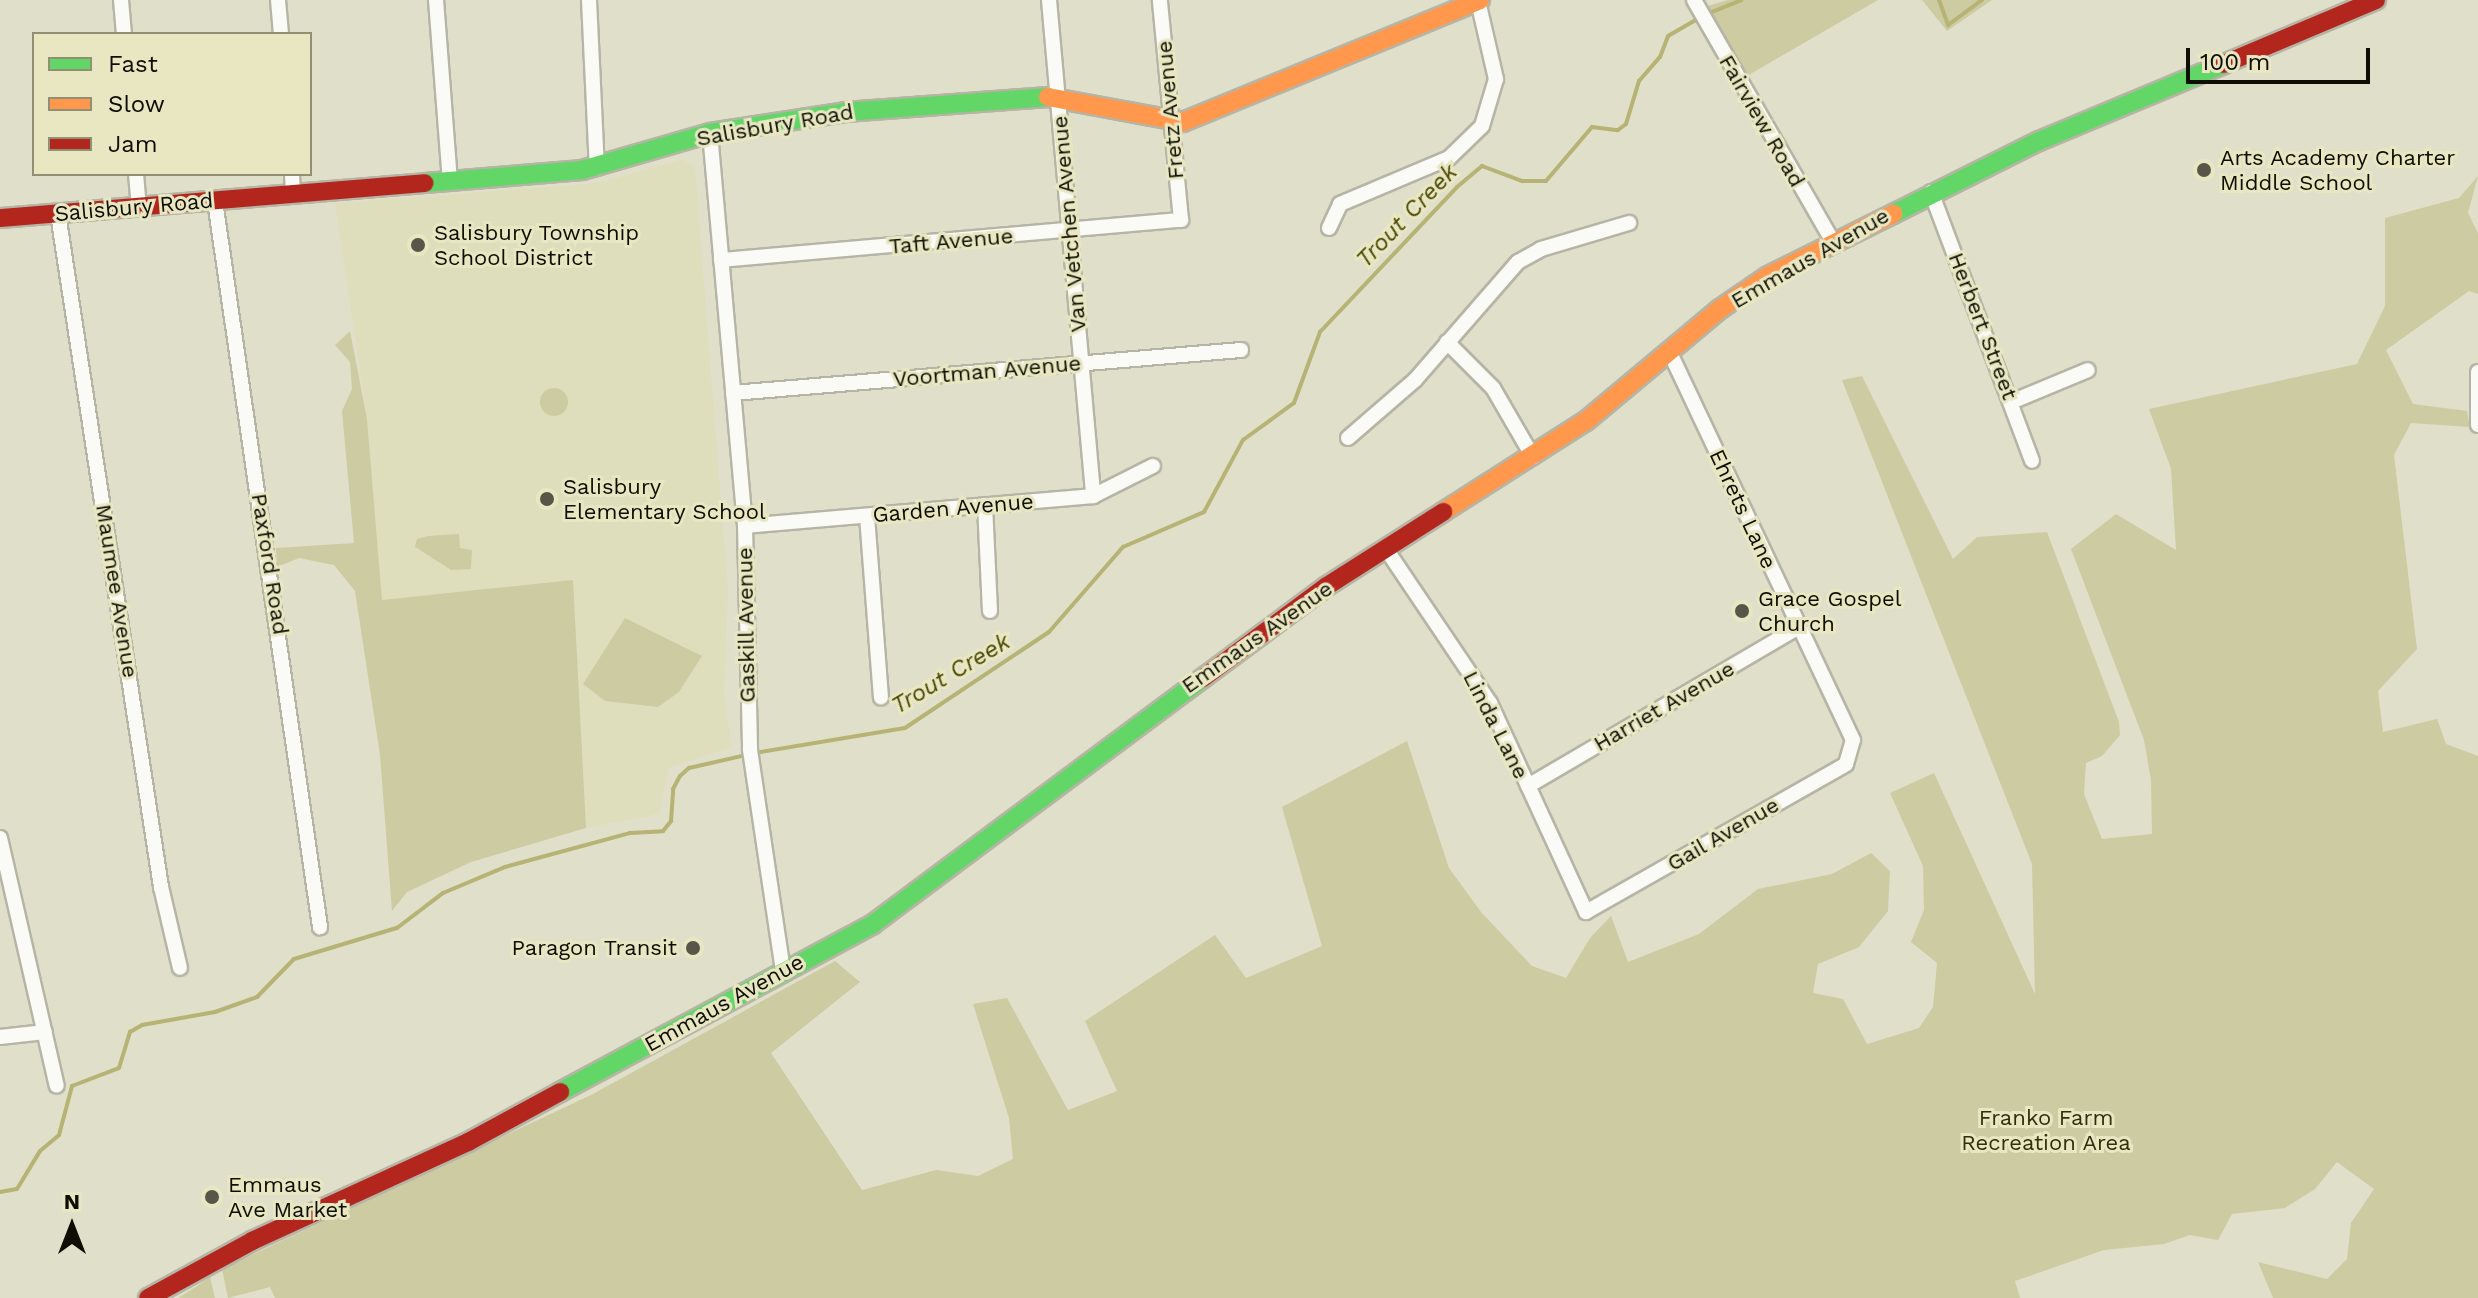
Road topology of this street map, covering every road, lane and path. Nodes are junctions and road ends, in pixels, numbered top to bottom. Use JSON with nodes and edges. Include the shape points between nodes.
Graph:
{"nodes":[{"id":1,"x":121,"y":0,"type":"edge"},
{"id":2,"x":278,"y":0,"type":"edge"},
{"id":3,"x":436,"y":0,"type":"edge"},
{"id":4,"x":589,"y":0,"type":"edge"},
{"id":5,"x":1049,"y":0,"type":"edge"},
{"id":6,"x":1160,"y":0,"type":"edge"},
{"id":7,"x":1479,"y":0,"type":"edge"},
{"id":8,"x":2376,"y":0,"type":"edge"},
{"id":9,"x":1699,"y":10,"type":"edge"},
{"id":10,"x":124,"y":32,"type":"edge"},
{"id":11,"x":281,"y":32,"type":"edge"},
{"id":12,"x":1057,"y":96,"type":"junction"},
{"id":13,"x":1172,"y":122,"type":"junction"},
{"id":14,"x":710,"y":133,"type":"junction"},
{"id":15,"x":597,"y":168,"type":"junction"},
{"id":16,"x":136,"y":176,"type":"edge"},
{"id":17,"x":292,"y":176,"type":"edge"},
{"id":18,"x":450,"y":182,"type":"junction"},
{"id":19,"x":1931,"y":192,"type":"junction"},
{"id":20,"x":293,"y":193,"type":"junction"},
{"id":21,"x":215,"y":201,"type":"junction"},
{"id":22,"x":139,"y":206,"type":"junction"},
{"id":23,"x":58,"y":214,"type":"junction"},
{"id":24,"x":0,"y":218,"type":"edge"},
{"id":25,"x":1181,"y":220,"type":"joint"},
{"id":26,"x":1629,"y":223,"type":"dead end"},
{"id":27,"x":1329,"y":228,"type":"dead end"},
{"id":28,"x":1069,"y":231,"type":"junction"},
{"id":29,"x":1832,"y":240,"type":"junction"},
{"id":30,"x":721,"y":260,"type":"junction"},
{"id":31,"x":1447,"y":342,"type":"junction"},
{"id":32,"x":1241,"y":350,"type":"dead end"},
{"id":33,"x":1670,"y":353,"type":"junction"},
{"id":34,"x":1081,"y":363,"type":"junction"},
{"id":35,"x":2088,"y":370,"type":"dead end"},
{"id":36,"x":2478,"y":372,"type":"edge"},
{"id":37,"x":733,"y":393,"type":"junction"},
{"id":38,"x":2011,"y":402,"type":"junction"},
{"id":39,"x":2478,"y":425,"type":"edge"},
{"id":40,"x":1348,"y":438,"type":"dead end"},
{"id":41,"x":1533,"y":457,"type":"junction"},
{"id":42,"x":2032,"y":461,"type":"dead end"},
{"id":43,"x":1153,"y":466,"type":"dead end"},
{"id":44,"x":1093,"y":496,"type":"junction"},
{"id":45,"x":985,"y":505,"type":"junction"},
{"id":46,"x":867,"y":516,"type":"junction"},
{"id":47,"x":745,"y":526,"type":"junction"},
{"id":48,"x":1386,"y":549,"type":"junction"},
{"id":49,"x":990,"y":611,"type":"dead end"},
{"id":50,"x":1799,"y":627,"type":"junction"},
{"id":51,"x":881,"y":697,"type":"dead end"},
{"id":52,"x":1853,"y":752,"type":"joint"},
{"id":53,"x":1528,"y":786,"type":"junction"},
{"id":54,"x":0,"y":838,"type":"edge"},
{"id":55,"x":2,"y":860,"type":"edge"},
{"id":56,"x":1586,"y":912,"type":"joint"},
{"id":57,"x":320,"y":927,"type":"dead end"},
{"id":58,"x":180,"y":968,"type":"dead end"},
{"id":59,"x":783,"y":972,"type":"junction"},
{"id":60,"x":45,"y":1032,"type":"junction"},
{"id":61,"x":0,"y":1037,"type":"edge"},
{"id":62,"x":57,"y":1086,"type":"dead end"},
{"id":63,"x":148,"y":1298,"type":"edge"}],
"edges":[{"from":1,"to":10,"type":"street"},
{"from":2,"to":11,"type":"street"},
{"from":3,"to":18,"type":"street"},
{"from":4,"to":15,"type":"street"},
{"from":5,"to":12,"type":"street","name":"Van Vetchen Avenue"},
{"from":6,"to":13,"type":"street","name":"Fretz Avenue"},
{"from":7,"to":13,"type":"main road","name":"Salisbury Road","via":[[1183,122]]},
{"from":7,"to":27,"type":"street","via":[[1496,79],[1482,126],[1449,158],[1340,204]]},
{"from":8,"to":19,"type":"main road","name":"Emmaus Avenue","via":[[2039,141]]},
{"from":9,"to":29,"type":"street","name":"Fairview Road"},
{"from":12,"to":13,"type":"main road","name":"Salisbury Road"},
{"from":12,"to":14,"type":"main road","name":"Salisbury Road","via":[[845,112]]},
{"from":12,"to":28,"type":"street","name":"Van Vetchen Avenue"},
{"from":13,"to":25,"type":"street","name":"Fretz Avenue"},
{"from":14,"to":15,"type":"main road","name":"Salisbury Road"},
{"from":14,"to":30,"type":"street","name":"Gaskill Avenue"},
{"from":15,"to":18,"type":"main road","name":"Salisbury Road"},
{"from":16,"to":22,"type":"street"},
{"from":17,"to":20,"type":"street"},
{"from":18,"to":20,"type":"main road","name":"Salisbury Road"},
{"from":19,"to":29,"type":"main road","name":"Emmaus Avenue"},
{"from":19,"to":38,"type":"street","name":"Herbert Street"},
{"from":20,"to":21,"type":"main road","name":"Salisbury Road"},
{"from":21,"to":22,"type":"main road","name":"Salisbury Road"},
{"from":21,"to":57,"type":"street","name":"Paxford Road","via":[[299,751]]},
{"from":22,"to":23,"type":"main road","name":"Salisbury Road"},
{"from":23,"to":24,"type":"main road","name":"Salisbury Road"},
{"from":23,"to":58,"type":"street","name":"Maumee Avenue","via":[[161,887]]},
{"from":25,"to":28,"type":"street","name":"Taft Avenue"},
{"from":26,"to":31,"type":"street","via":[[1525,257]]},
{"from":28,"to":30,"type":"street","name":"Taft Avenue"},
{"from":28,"to":34,"type":"street","name":"Van Vetchen Avenue"},
{"from":29,"to":33,"type":"main road","name":"Emmaus Avenue","via":[[1752,287]]},
{"from":30,"to":37,"type":"street","name":"Gaskill Avenue"},
{"from":31,"to":40,"type":"street","via":[[1415,380]]},
{"from":31,"to":41,"type":"street","via":[[1493,388]]},
{"from":32,"to":34,"type":"street","name":"Voortman Avenue"},
{"from":33,"to":41,"type":"main road","name":"Emmaus Avenue"},
{"from":33,"to":50,"type":"street","name":"Ehrets Lane"},
{"from":34,"to":37,"type":"street","name":"Voortman Avenue"},
{"from":34,"to":44,"type":"street","name":"Van Vetchen Avenue"},
{"from":35,"to":38,"type":"street"},
{"from":36,"to":39,"type":"street"},
{"from":37,"to":47,"type":"street","name":"Gaskill Avenue"},
{"from":38,"to":42,"type":"street","name":"Herbert Street"},
{"from":41,"to":48,"type":"main road","name":"Emmaus Avenue"},
{"from":43,"to":44,"type":"street","name":"Garden Avenue"},
{"from":44,"to":45,"type":"street","name":"Garden Avenue"},
{"from":45,"to":46,"type":"street","name":"Garden Avenue"},
{"from":45,"to":49,"type":"street"},
{"from":46,"to":47,"type":"street","name":"Garden Avenue"},
{"from":46,"to":51,"type":"street"},
{"from":47,"to":59,"type":"street","name":"Gaskill Avenue","via":[[751,755]]},
{"from":48,"to":53,"type":"street","name":"Linda Lane","via":[[1480,685]]},
{"from":48,"to":59,"type":"main road","name":"Emmaus Avenue","via":[[1137,723],[923,890],[873,924]]},
{"from":50,"to":52,"type":"street","name":"Ehrets Lane","via":[[1853,740]]},
{"from":50,"to":53,"type":"street","name":"Harriet Avenue"},
{"from":52,"to":56,"type":"street","name":"Gail Avenue","via":[[1846,764]]},
{"from":53,"to":56,"type":"street","name":"Linda Lane"},
{"from":54,"to":55,"type":"street"},
{"from":55,"to":60,"type":"street"},
{"from":59,"to":63,"type":"main road","name":"Emmaus Avenue","via":[[468,1142],[252,1241]]},
{"from":60,"to":61,"type":"street"},
{"from":60,"to":62,"type":"street"}]}
